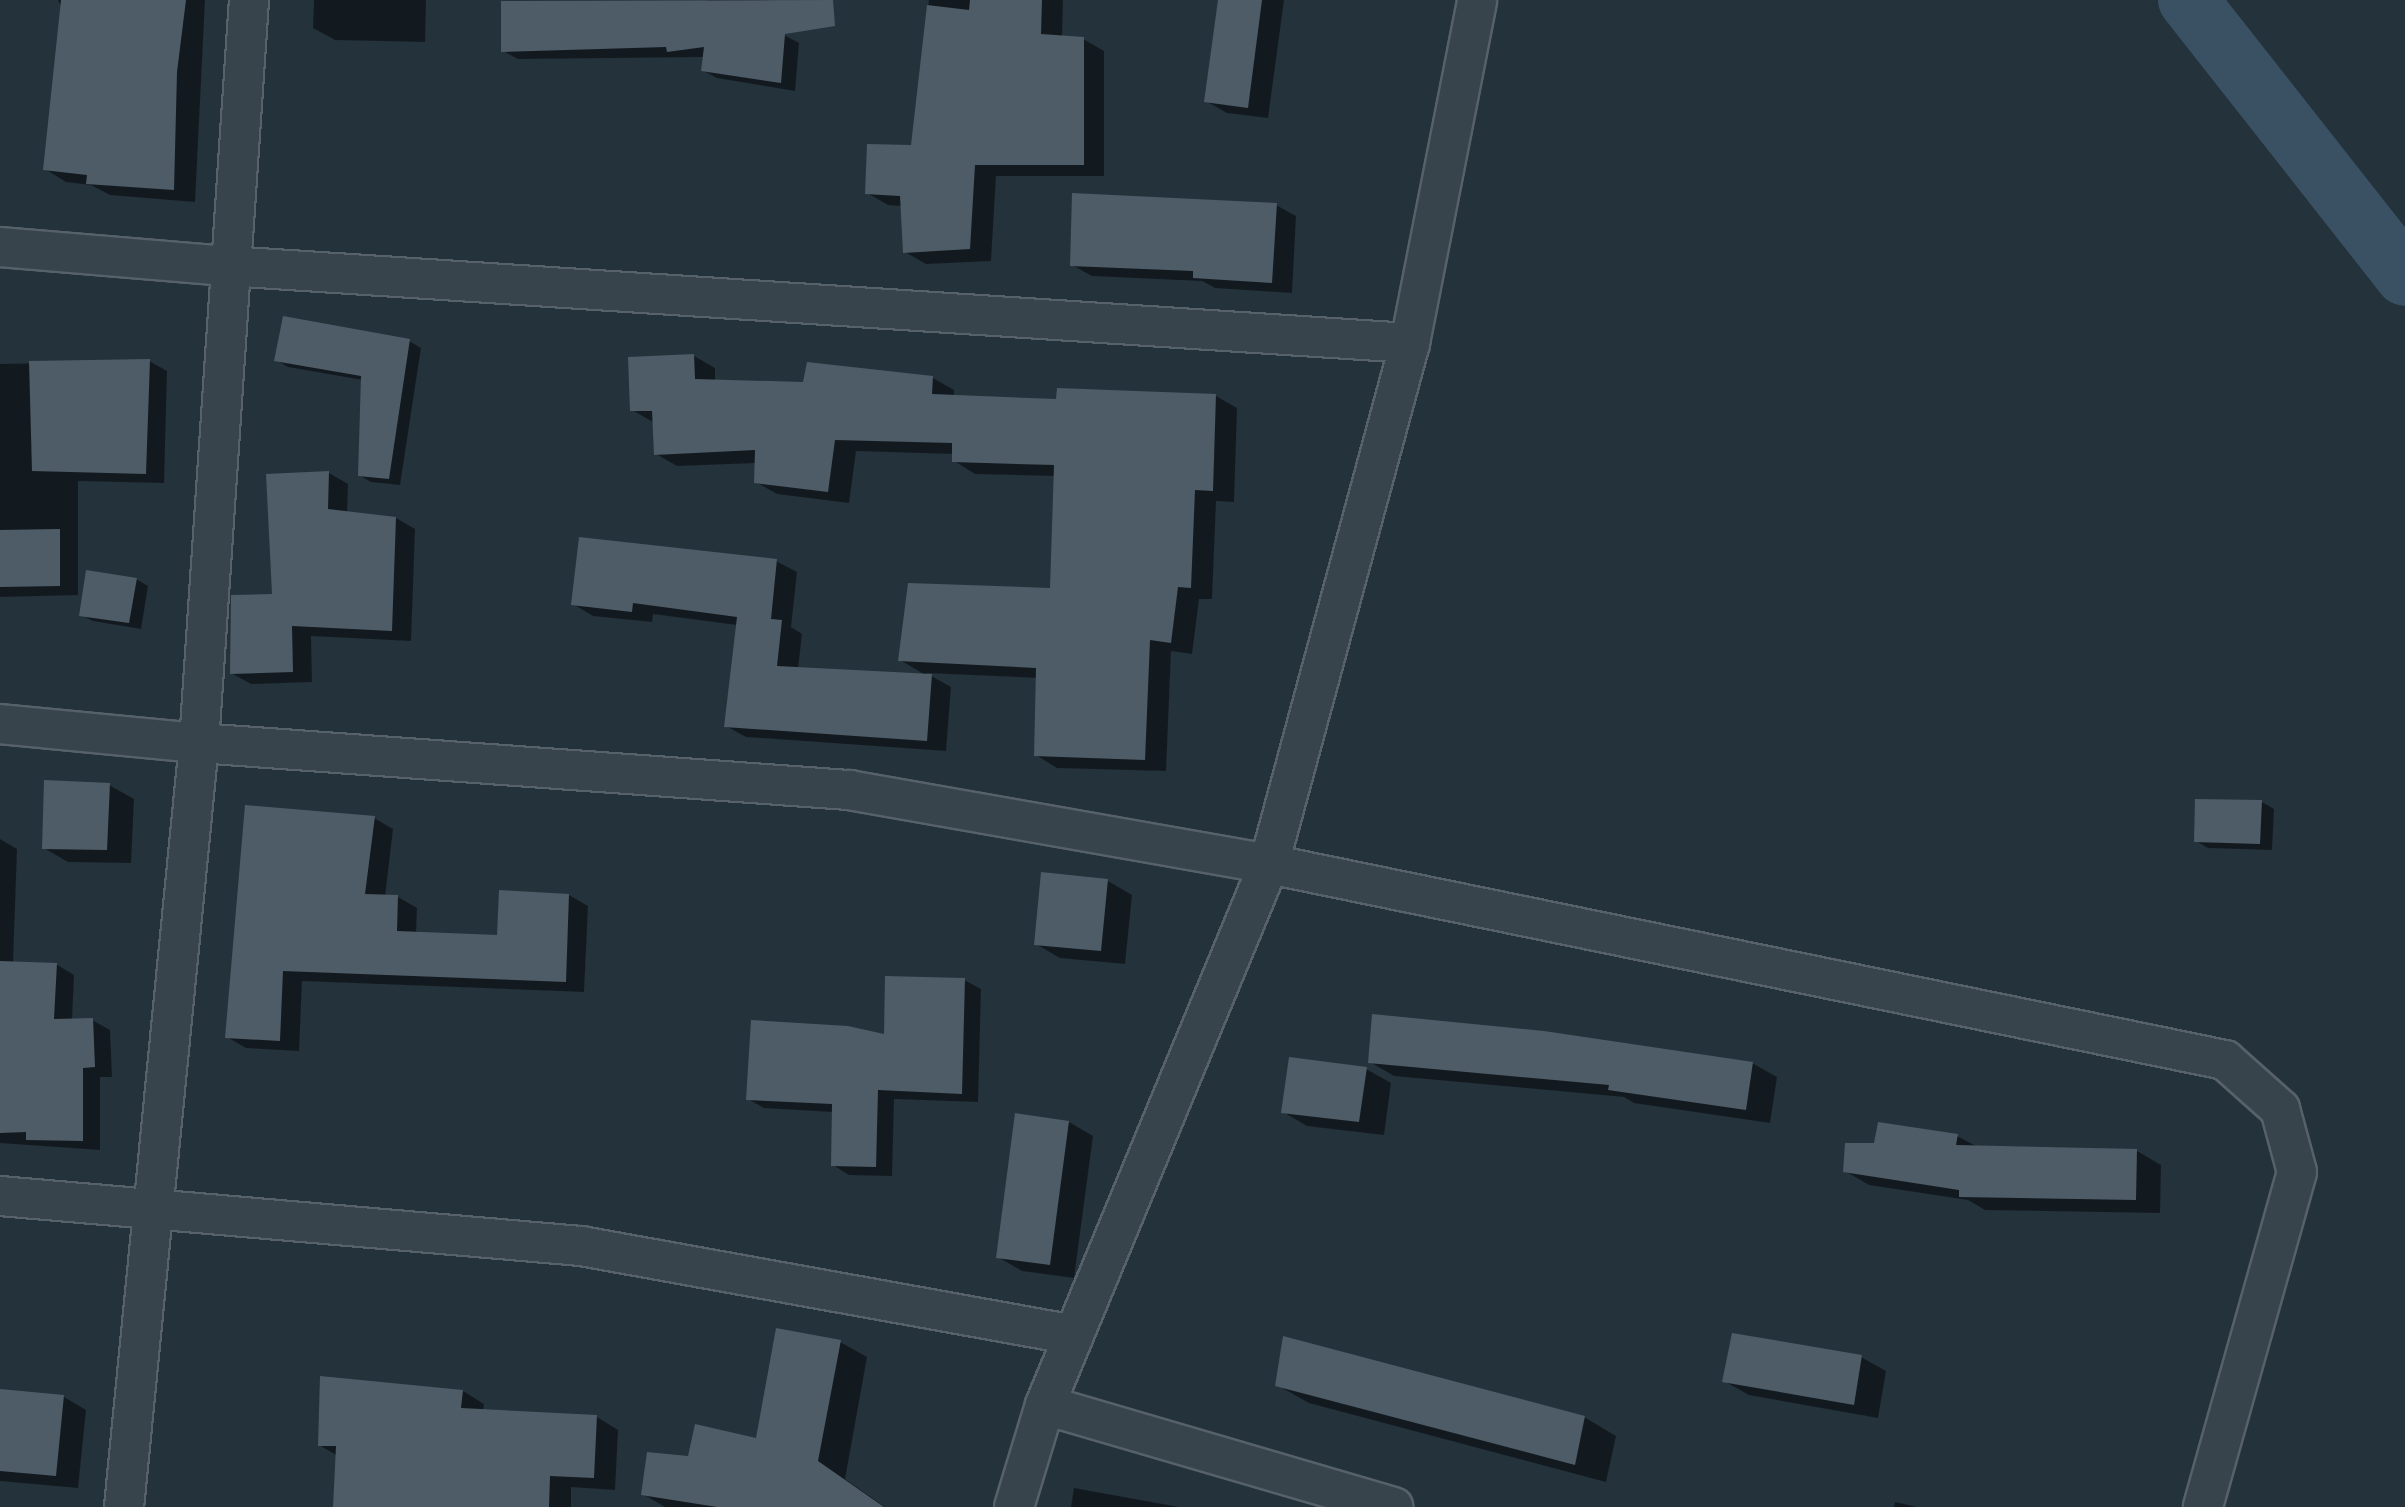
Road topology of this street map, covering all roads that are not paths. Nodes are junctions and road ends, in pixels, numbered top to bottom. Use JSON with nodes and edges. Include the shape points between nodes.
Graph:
{"nodes":[{"id":1,"x":249,"y":0,"type":"edge"},
{"id":2,"x":1477,"y":0,"type":"edge"},
{"id":3,"x":0,"y":247,"type":"edge"},
{"id":4,"x":228,"y":267,"type":"junction"},
{"id":5,"x":1410,"y":343,"type":"junction"},
{"id":6,"x":0,"y":724,"type":"edge"},
{"id":7,"x":199,"y":743,"type":"junction"},
{"id":8,"x":1269,"y":864,"type":"junction"},
{"id":9,"x":0,"y":1196,"type":"edge"},
{"id":10,"x":152,"y":1209,"type":"junction"},
{"id":11,"x":1074,"y":1335,"type":"junction"},
{"id":12,"x":1045,"y":1405,"type":"junction"},
{"id":13,"x":124,"y":1507,"type":"edge"},
{"id":14,"x":1014,"y":1507,"type":"edge"},
{"id":15,"x":1393,"y":1507,"type":"edge"},
{"id":16,"x":2203,"y":1507,"type":"edge"}],
"edges":[{"from":1,"to":4,"type":"street"},
{"from":2,"to":5,"type":"street"},
{"from":3,"to":4,"type":"street"},
{"from":4,"to":5,"type":"street"},
{"from":4,"to":7,"type":"street"},
{"from":5,"to":8,"type":"street"},
{"from":6,"to":7,"type":"street"},
{"from":7,"to":8,"type":"street","via":[[849,790]]},
{"from":7,"to":10,"type":"street"},
{"from":8,"to":11,"type":"street"},
{"from":8,"to":16,"type":"street","via":[[2225,1060],[2280,1109],[2297,1172]]},
{"from":9,"to":10,"type":"street"},
{"from":10,"to":11,"type":"street","via":[[580,1246]]},
{"from":10,"to":13,"type":"street"},
{"from":11,"to":12,"type":"street"},
{"from":12,"to":14,"type":"street"},
{"from":12,"to":15,"type":"street"}]}
